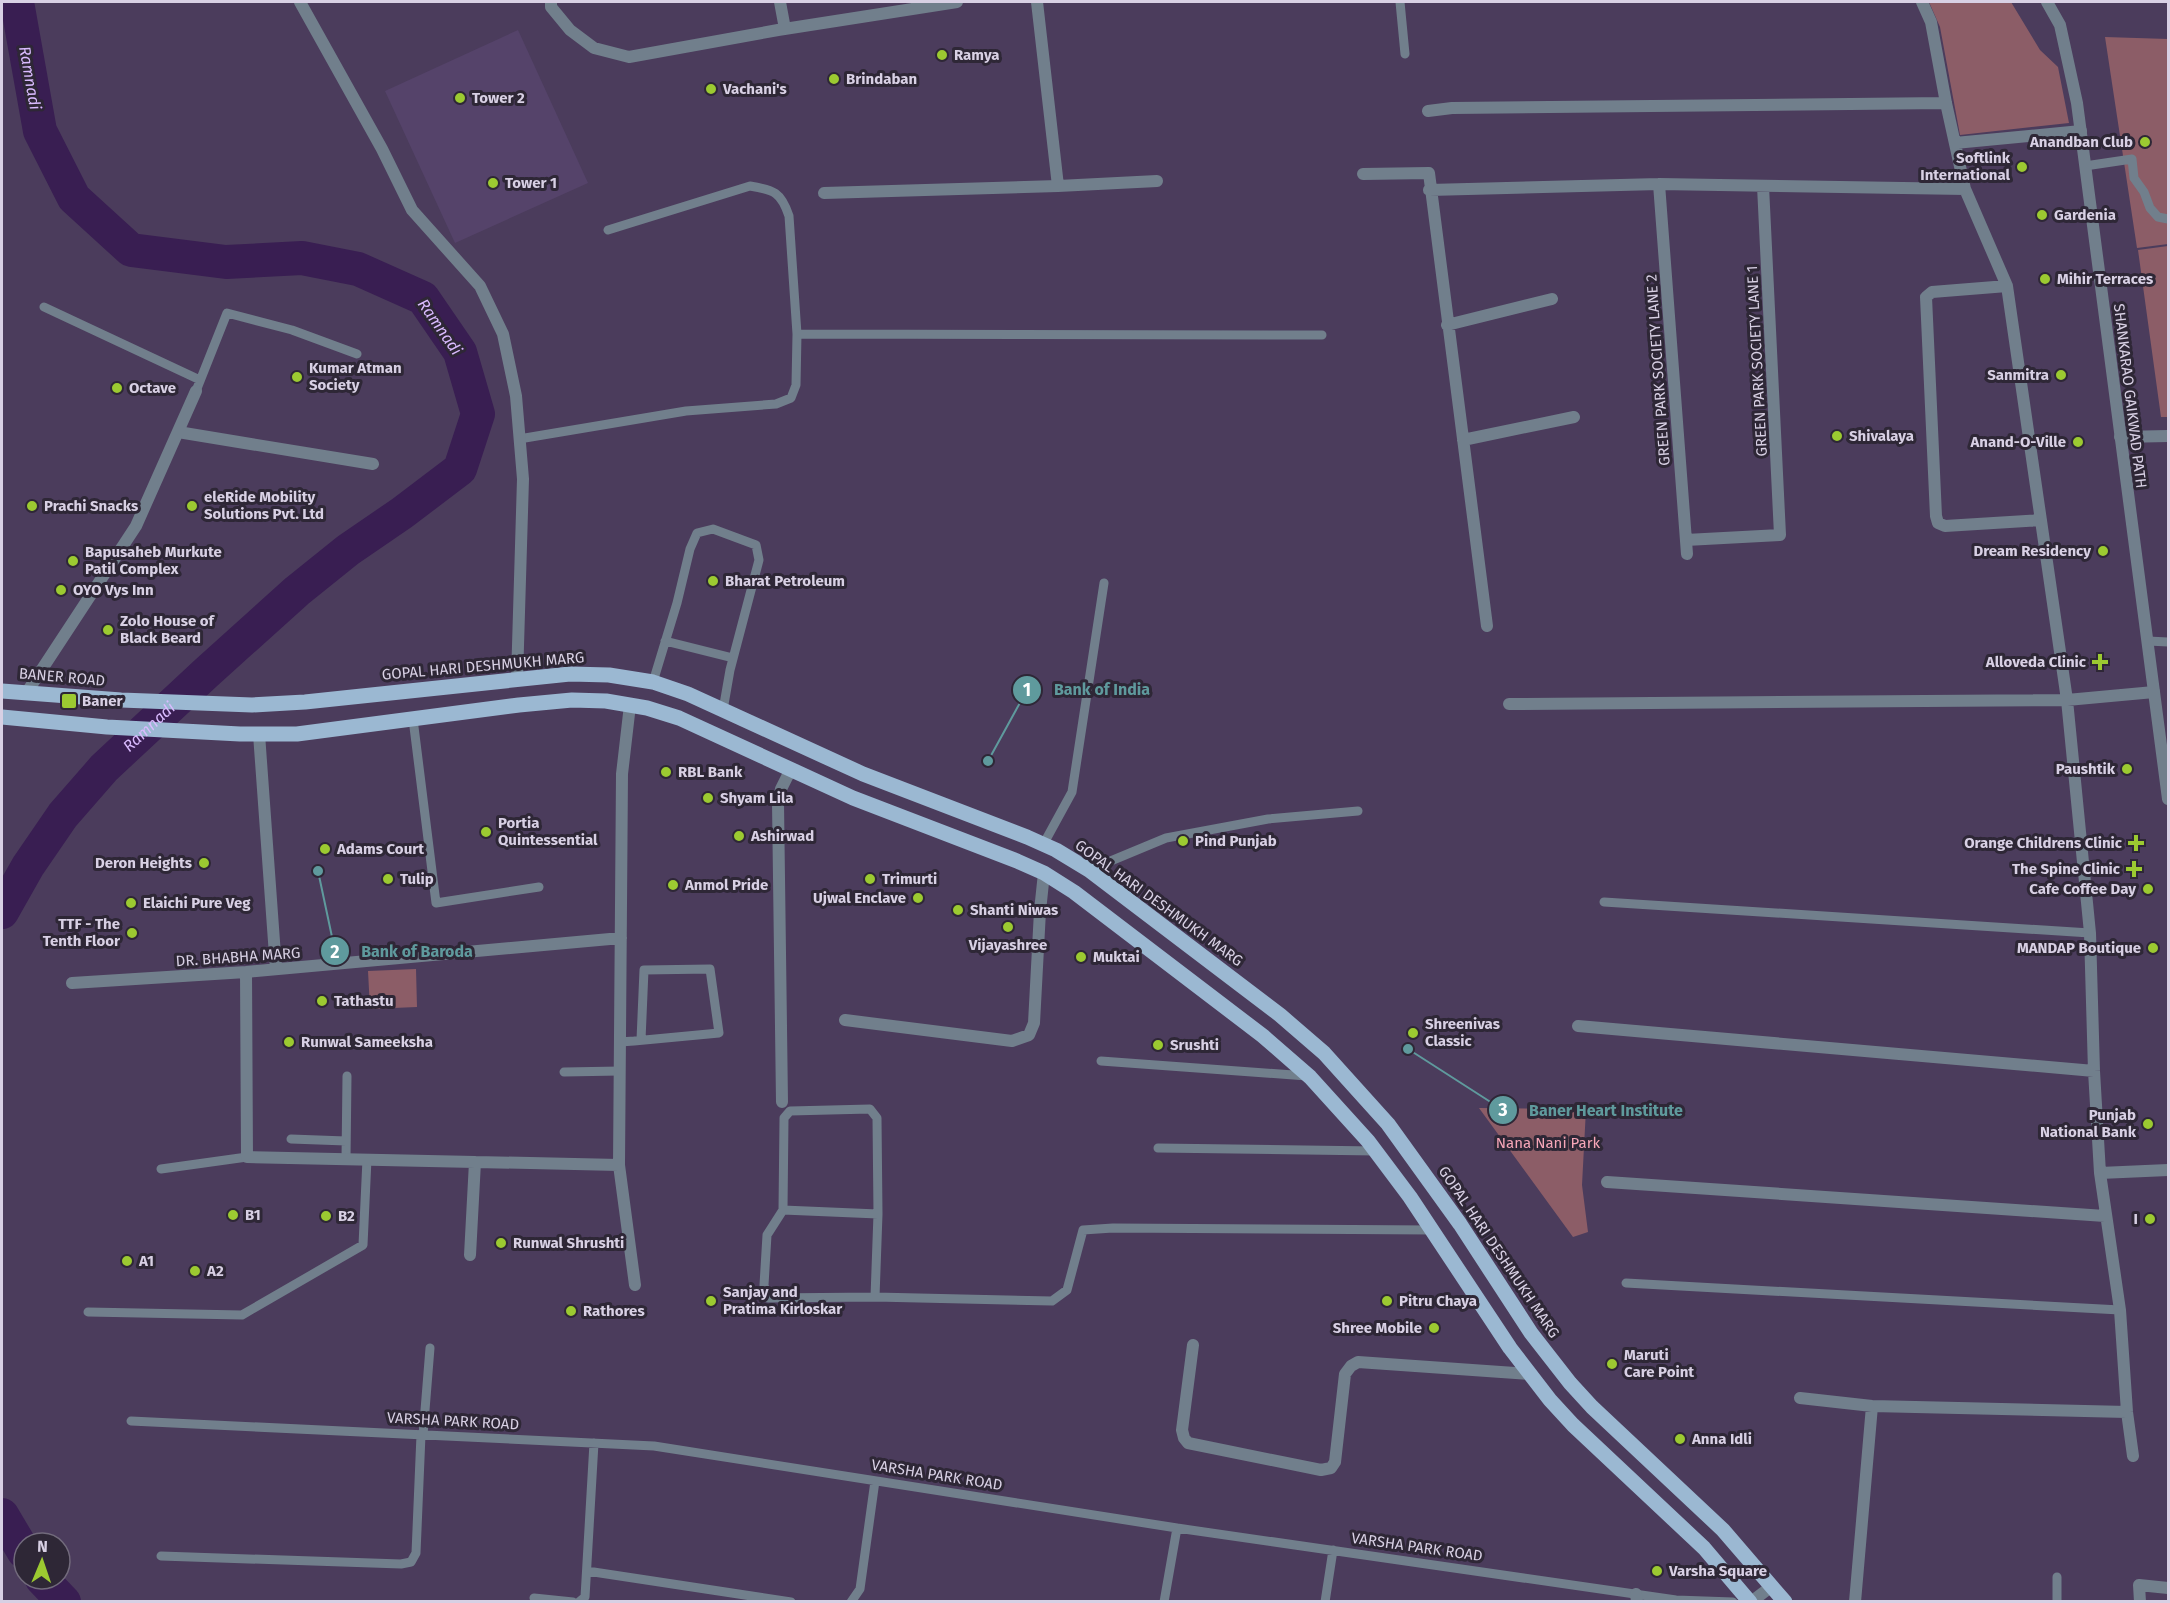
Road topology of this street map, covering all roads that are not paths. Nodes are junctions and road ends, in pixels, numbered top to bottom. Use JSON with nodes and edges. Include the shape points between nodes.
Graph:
{"nodes":[{"id":1,"x":300,"y":2,"type":"edge"},
{"id":2,"x":551,"y":2,"type":"edge"},
{"id":3,"x":780,"y":2,"type":"edge"},
{"id":4,"x":957,"y":2,"type":"edge"},
{"id":5,"x":1037,"y":2,"type":"edge"},
{"id":6,"x":1400,"y":2,"type":"edge"},
{"id":7,"x":1922,"y":2,"type":"edge"},
{"id":8,"x":2047,"y":2,"type":"edge"},
{"id":9,"x":781,"y":29,"type":"junction"},
{"id":10,"x":1405,"y":54,"type":"dead end"},
{"id":11,"x":1946,"y":103,"type":"junction"},
{"id":12,"x":1428,"y":111,"type":"dead end"},
{"id":13,"x":2081,"y":131,"type":"junction"},
{"id":14,"x":1955,"y":143,"type":"junction"},
{"id":15,"x":2085,"y":166,"type":"junction"},
{"id":16,"x":1364,"y":174,"type":"dead end"},
{"id":17,"x":1157,"y":181,"type":"dead end"},
{"id":18,"x":1659,"y":184,"type":"junction"},
{"id":19,"x":1058,"y":186,"type":"junction"},
{"id":20,"x":1763,"y":186,"type":"junction"},
{"id":21,"x":1965,"y":189,"type":"junction"},
{"id":22,"x":1430,"y":190,"type":"junction"},
{"id":23,"x":824,"y":193,"type":"dead end"},
{"id":24,"x":2169,"y":219,"type":"edge"},
{"id":25,"x":608,"y":230,"type":"dead end"},
{"id":26,"x":2007,"y":286,"type":"junction"},
{"id":27,"x":1552,"y":299,"type":"dead end"},
{"id":28,"x":44,"y":307,"type":"dead end"},
{"id":29,"x":1447,"y":325,"type":"junction"},
{"id":30,"x":797,"y":334,"type":"junction"},
{"id":31,"x":1322,"y":335,"type":"dead end"},
{"id":32,"x":357,"y":354,"type":"dead end"},
{"id":33,"x":198,"y":385,"type":"junction"},
{"id":34,"x":1574,"y":417,"type":"dead end"},
{"id":35,"x":178,"y":432,"type":"junction"},
{"id":36,"x":2169,"y":436,"type":"edge"},
{"id":37,"x":2120,"y":437,"type":"junction"},
{"id":38,"x":519,"y":439,"type":"junction"},
{"id":39,"x":1463,"y":440,"type":"junction"},
{"id":40,"x":373,"y":464,"type":"dead end"},
{"id":41,"x":2041,"y":520,"type":"junction"},
{"id":42,"x":1686,"y":540,"type":"junction"},
{"id":43,"x":1687,"y":554,"type":"dead end"},
{"id":44,"x":1104,"y":583,"type":"dead end"},
{"id":45,"x":1487,"y":626,"type":"dead end"},
{"id":46,"x":665,"y":641,"type":"junction"},
{"id":47,"x":2148,"y":641,"type":"junction"},
{"id":48,"x":2169,"y":642,"type":"edge"},
{"id":49,"x":733,"y":658,"type":"junction"},
{"id":50,"x":517,"y":679,"type":"junction"},
{"id":51,"x":653,"y":682,"type":"junction"},
{"id":52,"x":2,"y":691,"type":"edge"},
{"id":53,"x":27,"y":692,"type":"junction"},
{"id":54,"x":2154,"y":692,"type":"junction"},
{"id":55,"x":121,"y":700,"type":"joint"},
{"id":56,"x":2067,"y":700,"type":"junction"},
{"id":57,"x":1509,"y":704,"type":"dead end"},
{"id":58,"x":630,"y":705,"type":"junction"},
{"id":59,"x":723,"y":710,"type":"junction"},
{"id":60,"x":2,"y":717,"type":"edge"},
{"id":61,"x":413,"y":719,"type":"junction"},
{"id":62,"x":757,"y":725,"type":"junction"},
{"id":63,"x":259,"y":734,"type":"junction"},
{"id":64,"x":745,"y":749,"type":"junction"},
{"id":65,"x":791,"y":770,"type":"junction"},
{"id":66,"x":2169,"y":799,"type":"edge"},
{"id":67,"x":1358,"y":812,"type":"dead end"},
{"id":68,"x":1043,"y":844,"type":"junction"},
{"id":69,"x":1071,"y":859,"type":"junction"},
{"id":70,"x":1089,"y":870,"type":"junction"},
{"id":71,"x":1044,"y":873,"type":"junction"},
{"id":72,"x":1063,"y":884,"type":"junction"},
{"id":73,"x":539,"y":887,"type":"dead end"},
{"id":74,"x":1604,"y":902,"type":"dead end"},
{"id":75,"x":2090,"y":933,"type":"junction"},
{"id":76,"x":621,"y":938,"type":"junction"},
{"id":77,"x":276,"y":969,"type":"junction"},
{"id":78,"x":246,"y":972,"type":"junction"},
{"id":79,"x":72,"y":983,"type":"dead end"},
{"id":80,"x":845,"y":1020,"type":"dead end"},
{"id":81,"x":1578,"y":1026,"type":"dead end"},
{"id":82,"x":641,"y":1040,"type":"junction"},
{"id":83,"x":620,"y":1042,"type":"junction"},
{"id":84,"x":1101,"y":1061,"type":"dead end"},
{"id":85,"x":620,"y":1071,"type":"junction"},
{"id":86,"x":2094,"y":1071,"type":"junction"},
{"id":87,"x":564,"y":1072,"type":"dead end"},
{"id":88,"x":347,"y":1076,"type":"dead end"},
{"id":89,"x":1310,"y":1077,"type":"junction"},
{"id":90,"x":782,"y":1102,"type":"dead end"},
{"id":91,"x":291,"y":1139,"type":"dead end"},
{"id":92,"x":346,"y":1141,"type":"junction"},
{"id":93,"x":1158,"y":1149,"type":"dead end"},
{"id":94,"x":1376,"y":1151,"type":"junction"},
{"id":95,"x":247,"y":1157,"type":"junction"},
{"id":96,"x":346,"y":1159,"type":"junction"},
{"id":97,"x":367,"y":1160,"type":"junction"},
{"id":98,"x":475,"y":1162,"type":"junction"},
{"id":99,"x":619,"y":1165,"type":"junction"},
{"id":100,"x":161,"y":1169,"type":"dead end"},
{"id":101,"x":2169,"y":1170,"type":"edge"},
{"id":102,"x":2100,"y":1173,"type":"junction"},
{"id":103,"x":1607,"y":1182,"type":"dead end"},
{"id":104,"x":783,"y":1210,"type":"junction"},
{"id":105,"x":878,"y":1214,"type":"junction"},
{"id":106,"x":2105,"y":1216,"type":"junction"},
{"id":107,"x":1433,"y":1230,"type":"junction"},
{"id":108,"x":470,"y":1255,"type":"dead end"},
{"id":109,"x":1626,"y":1283,"type":"dead end"},
{"id":110,"x":635,"y":1285,"type":"dead end"},
{"id":111,"x":875,"y":1298,"type":"junction"},
{"id":112,"x":2120,"y":1310,"type":"junction"},
{"id":113,"x":88,"y":1312,"type":"dead end"},
{"id":114,"x":1193,"y":1345,"type":"dead end"},
{"id":115,"x":430,"y":1347,"type":"dead end"},
{"id":116,"x":1529,"y":1374,"type":"junction"},
{"id":117,"x":1800,"y":1398,"type":"dead end"},
{"id":118,"x":1872,"y":1406,"type":"junction"},
{"id":119,"x":2127,"y":1412,"type":"junction"},
{"id":120,"x":131,"y":1421,"type":"dead end"},
{"id":121,"x":422,"y":1435,"type":"junction"},
{"id":122,"x":594,"y":1443,"type":"junction"},
{"id":123,"x":2133,"y":1456,"type":"dead end"},
{"id":124,"x":875,"y":1481,"type":"junction"},
{"id":125,"x":1177,"y":1528,"type":"junction"},
{"id":126,"x":1334,"y":1550,"type":"junction"},
{"id":127,"x":161,"y":1556,"type":"dead end"},
{"id":128,"x":587,"y":1571,"type":"junction"},
{"id":129,"x":2057,"y":1577,"type":"dead end"},
{"id":130,"x":1772,"y":1586,"type":"junction"},
{"id":131,"x":2169,"y":1588,"type":"edge"},
{"id":132,"x":534,"y":1598,"type":"dead end"},
{"id":133,"x":1636,"y":1598,"type":"edge"},
{"id":134,"x":573,"y":1602,"type":"edge"},
{"id":135,"x":579,"y":1602,"type":"edge"},
{"id":136,"x":791,"y":1602,"type":"edge"},
{"id":137,"x":851,"y":1602,"type":"edge"},
{"id":138,"x":1164,"y":1602,"type":"edge"},
{"id":139,"x":1325,"y":1602,"type":"edge"},
{"id":140,"x":1733,"y":1602,"type":"edge"},
{"id":141,"x":1751,"y":1602,"type":"edge"},
{"id":142,"x":1785,"y":1602,"type":"edge"},
{"id":143,"x":1855,"y":1602,"type":"edge"},
{"id":144,"x":2057,"y":1602,"type":"edge"},
{"id":145,"x":2140,"y":1602,"type":"edge"}],
"edges":[{"from":1,"to":38,"type":"street","via":[[412,210],[480,286],[503,334],[516,396]]},
{"from":2,"to":9,"type":"street","via":[[570,30],[594,48],[629,57]]},
{"from":3,"to":9,"type":"street"},
{"from":4,"to":9,"type":"street"},
{"from":5,"to":19,"type":"street"},
{"from":6,"to":10,"type":"lane"},
{"from":7,"to":11,"type":"street","via":[[1931,22]]},
{"from":8,"to":13,"type":"street","name":"SHANKARAO GAIKWAD PATH","via":[[2060,25]]},
{"from":11,"to":12,"type":"street"},
{"from":11,"to":14,"type":"street"},
{"from":13,"to":14,"type":"street"},
{"from":13,"to":15,"type":"street","name":"SHANKARAO GAIKWAD PATH"},
{"from":14,"to":21,"type":"street"},
{"from":15,"to":24,"type":"lane","via":[[2132,159],[2134,178],[2150,208],[2158,217]]},
{"from":15,"to":37,"type":"street","name":"SHANKARAO GAIKWAD PATH"},
{"from":16,"to":22,"type":"street","via":[[1429,173]]},
{"from":17,"to":19,"type":"street"},
{"from":18,"to":20,"type":"street"},
{"from":18,"to":22,"type":"street"},
{"from":18,"to":42,"type":"street","name":"GREEN PARK SOCIETY LANE 2"},
{"from":19,"to":23,"type":"street"},
{"from":20,"to":21,"type":"street"},
{"from":20,"to":42,"type":"street","name":"GREEN PARK SOCIETY LANE 1","via":[[1780,535]]},
{"from":21,"to":26,"type":"street"},
{"from":22,"to":29,"type":"street"},
{"from":25,"to":30,"type":"lane","via":[[750,186],[767,189],[783,199],[789,216]]},
{"from":26,"to":41,"type":"street"},
{"from":26,"to":41,"type":"street","via":[[1932,292],[1926,297],[1936,516],[1938,523],[1945,526]]},
{"from":27,"to":29,"type":"street"},
{"from":28,"to":33,"type":"lane"},
{"from":29,"to":39,"type":"street"},
{"from":30,"to":31,"type":"lane"},
{"from":30,"to":38,"type":"lane","via":[[796,385],[791,398],[784,402],[686,411]]},
{"from":32,"to":33,"type":"lane","via":[[227,312]]},
{"from":33,"to":35,"type":"street"},
{"from":34,"to":39,"type":"street"},
{"from":35,"to":40,"type":"street"},
{"from":35,"to":53,"type":"street","via":[[136,526]]},
{"from":36,"to":37,"type":"street"},
{"from":37,"to":47,"type":"street","name":"SHANKARAO GAIKWAD PATH"},
{"from":38,"to":50,"type":"street","via":[[523,479]]},
{"from":39,"to":45,"type":"street"},
{"from":41,"to":56,"type":"street"},
{"from":42,"to":43,"type":"street","name":"GREEN PARK SOCIETY LANE 2"},
{"from":44,"to":68,"type":"lane","via":[[1072,792]]},
{"from":46,"to":49,"type":"lane"},
{"from":46,"to":49,"type":"lane","via":[[690,549],[697,533],[713,529],[756,545],[759,560]]},
{"from":46,"to":51,"type":"lane"},
{"from":47,"to":48,"type":"lane"},
{"from":47,"to":54,"type":"street","name":"SHANKARAO GAIKWAD PATH"},
{"from":49,"to":59,"type":"lane"},
{"from":50,"to":51,"type":"main road","name":"GOPAL HARI DESHMUKH MARG","via":[[570,674]]},
{"from":50,"to":55,"type":"main road","name":"GOPAL HARI DESHMUKH MARG","via":[[252,705]]},
{"from":51,"to":59,"type":"main road","name":"GOPAL HARI DESHMUKH MARG"},
{"from":52,"to":53,"type":"main road","name":"BANER ROAD"},
{"from":53,"to":55,"type":"main road","name":"BANER ROAD"},
{"from":54,"to":56,"type":"street"},
{"from":54,"to":66,"type":"street","name":"SHANKARAO GAIKWAD PATH"},
{"from":56,"to":57,"type":"street"},
{"from":56,"to":75,"type":"street"},
{"from":58,"to":61,"type":"main road","via":[[572,700]]},
{"from":58,"to":64,"type":"main road","via":[[679,718]]},
{"from":58,"to":76,"type":"street","via":[[622,774]]},
{"from":59,"to":62,"type":"main road","name":"GOPAL HARI DESHMUKH MARG"},
{"from":60,"to":63,"type":"main road","via":[[107,727]]},
{"from":61,"to":63,"type":"main road","via":[[297,734]]},
{"from":61,"to":73,"type":"lane","via":[[436,903]]},
{"from":62,"to":64,"type":"main road"},
{"from":62,"to":68,"type":"main road","name":"GOPAL HARI DESHMUKH MARG","via":[[863,774]]},
{"from":63,"to":77,"type":"street"},
{"from":64,"to":65,"type":"main road"},
{"from":65,"to":71,"type":"main road"},
{"from":65,"to":90,"type":"street","via":[[778,803]]},
{"from":67,"to":70,"type":"lane","via":[[1268,819],[1166,838]]},
{"from":68,"to":69,"type":"main road","name":"GOPAL HARI DESHMUKH MARG"},
{"from":69,"to":70,"type":"main road","name":"GOPAL HARI DESHMUKH MARG"},
{"from":69,"to":72,"type":"main road"},
{"from":70,"to":130,"type":"main road","name":"GOPAL HARI DESHMUKH MARG","via":[[1324,1053],[1388,1124],[1531,1333],[1570,1383],[1723,1530]]},
{"from":71,"to":72,"type":"main road"},
{"from":71,"to":80,"type":"street","via":[[1034,1023],[1029,1035],[1012,1041]]},
{"from":72,"to":89,"type":"main road","via":[[1263,1036]]},
{"from":74,"to":75,"type":"lane"},
{"from":75,"to":86,"type":"street"},
{"from":76,"to":77,"type":"street","name":"DR. BHABHA MARG"},
{"from":76,"to":83,"type":"street"},
{"from":77,"to":78,"type":"street","name":"DR. BHABHA MARG"},
{"from":78,"to":79,"type":"street","name":"DR. BHABHA MARG"},
{"from":78,"to":95,"type":"street"},
{"from":81,"to":86,"type":"street"},
{"from":82,"to":82,"type":"lane","via":[[719,1033],[710,969],[644,970]]},
{"from":82,"to":83,"type":"lane"},
{"from":83,"to":85,"type":"street"},
{"from":84,"to":89,"type":"lane"},
{"from":85,"to":87,"type":"lane"},
{"from":85,"to":99,"type":"street"},
{"from":86,"to":102,"type":"street"},
{"from":88,"to":92,"type":"lane"},
{"from":89,"to":94,"type":"main road"},
{"from":91,"to":92,"type":"lane"},
{"from":92,"to":96,"type":"lane"},
{"from":93,"to":94,"type":"lane"},
{"from":94,"to":107,"type":"main road"},
{"from":95,"to":96,"type":"street"},
{"from":95,"to":100,"type":"lane"},
{"from":96,"to":97,"type":"street"},
{"from":97,"to":98,"type":"street"},
{"from":97,"to":113,"type":"lane","via":[[363,1245],[242,1315]]},
{"from":98,"to":99,"type":"street"},
{"from":98,"to":108,"type":"street"},
{"from":99,"to":110,"type":"street"},
{"from":101,"to":102,"type":"street"},
{"from":102,"to":106,"type":"street"},
{"from":103,"to":106,"type":"street"},
{"from":104,"to":105,"type":"lane"},
{"from":104,"to":105,"type":"lane","via":[[784,1118],[790,1111],[870,1109],[877,1118]]},
{"from":104,"to":111,"type":"lane","via":[[767,1235],[764,1285],[768,1298]]},
{"from":105,"to":111,"type":"lane"},
{"from":106,"to":112,"type":"street"},
{"from":107,"to":111,"type":"lane","via":[[1083,1230],[1067,1290],[1052,1301]]},
{"from":107,"to":116,"type":"main road"},
{"from":109,"to":112,"type":"lane"},
{"from":112,"to":119,"type":"street"},
{"from":114,"to":116,"type":"street","via":[[1182,1430],[1188,1443],[1321,1470],[1331,1468],[1335,1462],[1346,1374],[1358,1362]]},
{"from":115,"to":121,"type":"lane"},
{"from":116,"to":141,"type":"main road","via":[[1573,1425],[1704,1548]]},
{"from":117,"to":118,"type":"street"},
{"from":118,"to":119,"type":"street"},
{"from":118,"to":143,"type":"street"},
{"from":119,"to":123,"type":"street"},
{"from":120,"to":121,"type":"lane","name":"VARSHA PARK ROAD"},
{"from":121,"to":122,"type":"lane","name":"VARSHA PARK ROAD"},
{"from":121,"to":127,"type":"lane","via":[[416,1553],[411,1562]]},
{"from":122,"to":124,"type":"lane","name":"VARSHA PARK ROAD","via":[[654,1446]]},
{"from":122,"to":128,"type":"lane"},
{"from":124,"to":125,"type":"lane","name":"VARSHA PARK ROAD"},
{"from":124,"to":137,"type":"lane","via":[[861,1589]]},
{"from":125,"to":126,"type":"lane","name":"VARSHA PARK ROAD"},
{"from":125,"to":138,"type":"lane"},
{"from":126,"to":133,"type":"lane","name":"VARSHA PARK ROAD"},
{"from":126,"to":139,"type":"lane"},
{"from":128,"to":135,"type":"lane","via":[[585,1597]]},
{"from":128,"to":136,"type":"lane"},
{"from":129,"to":144,"type":"lane"},
{"from":130,"to":141,"type":"street"},
{"from":130,"to":142,"type":"main road","name":"GOPAL HARI DESHMUKH MARG"},
{"from":131,"to":145,"type":"street","via":[[2139,1585]]},
{"from":132,"to":134,"type":"lane"},
{"from":133,"to":140,"type":"lane","name":"VARSHA PARK ROAD"}]}
